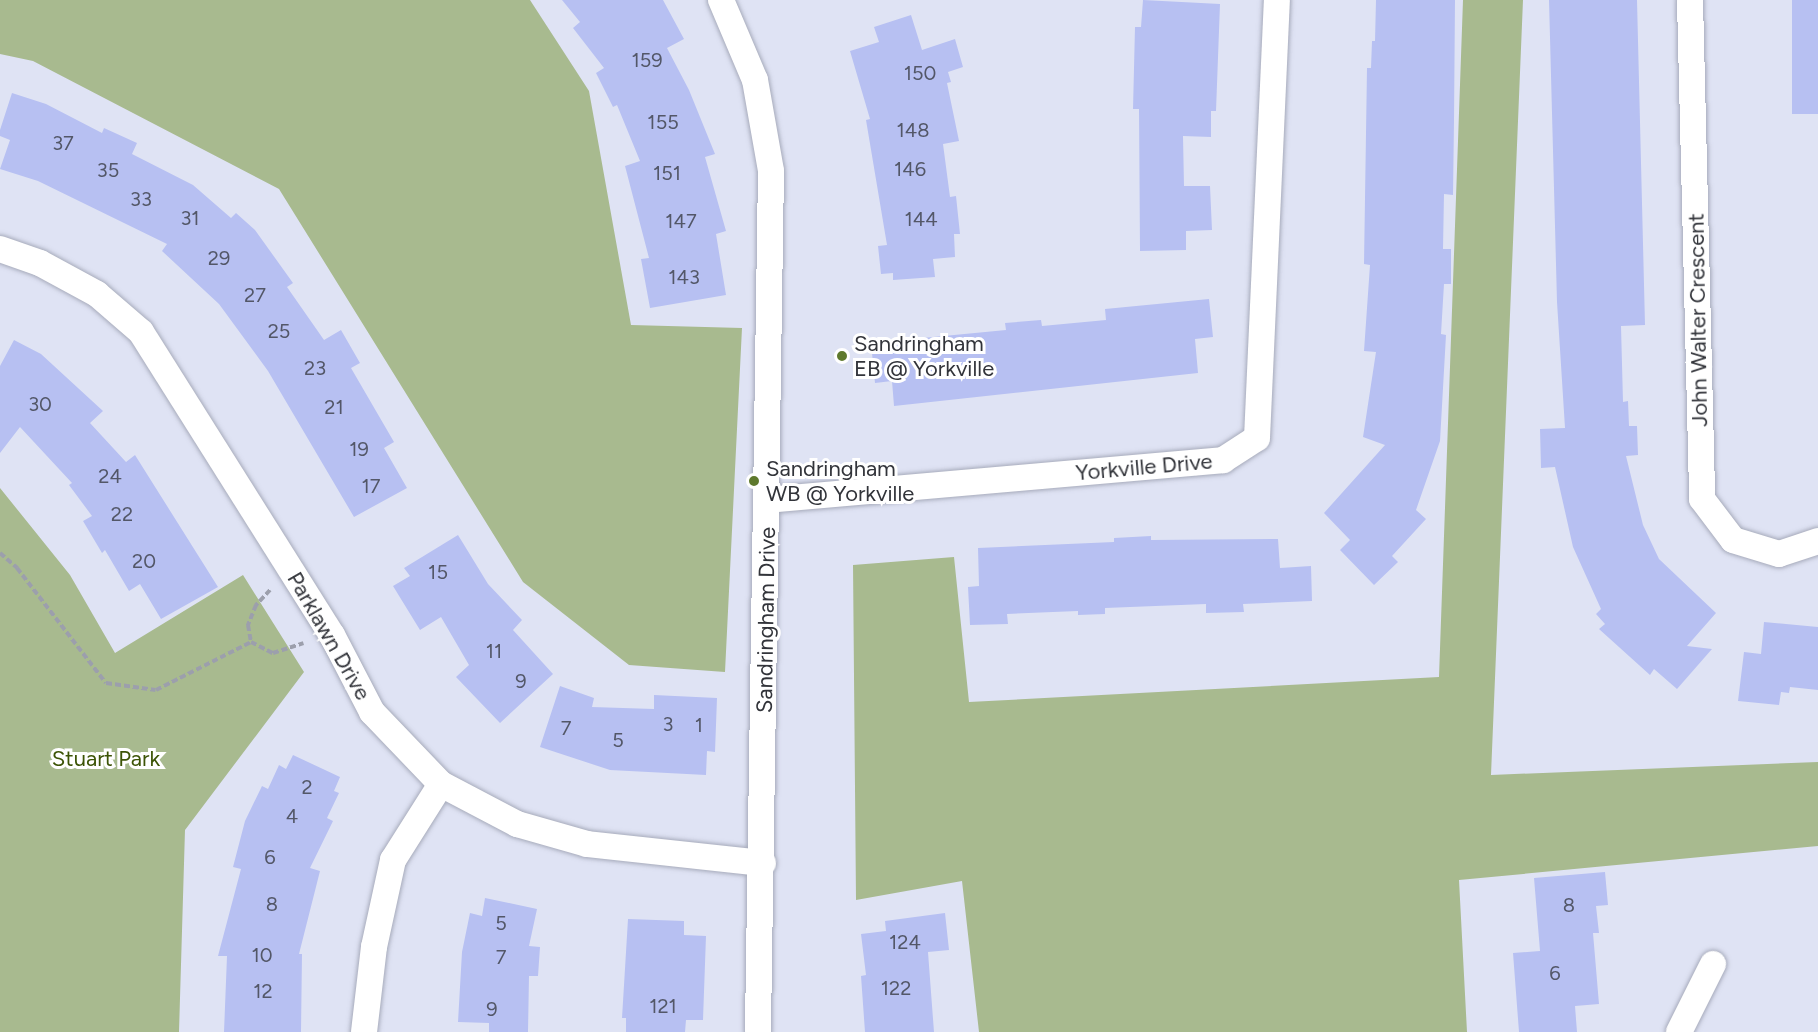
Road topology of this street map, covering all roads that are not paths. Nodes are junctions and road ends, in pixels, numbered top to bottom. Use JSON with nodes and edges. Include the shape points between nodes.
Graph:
{"nodes":[{"id":1,"x":721,"y":0,"type":"edge"},
{"id":2,"x":1277,"y":0,"type":"edge"},
{"id":3,"x":1690,"y":0,"type":"edge"},
{"id":4,"x":0,"y":249,"type":"edge"},
{"id":5,"x":767,"y":500,"type":"junction"},
{"id":6,"x":1818,"y":541,"type":"edge"},
{"id":7,"x":441,"y":784,"type":"junction"},
{"id":8,"x":763,"y":863,"type":"junction"},
{"id":9,"x":1713,"y":964,"type":"dead end"},
{"id":10,"x":364,"y":1032,"type":"edge"},
{"id":11,"x":758,"y":1032,"type":"edge"},
{"id":12,"x":1679,"y":1032,"type":"edge"}],
"edges":[{"from":1,"to":5,"type":"street","name":"Sandringham Drive","via":[[755,80],[771,171]]},
{"from":2,"to":5,"type":"street","name":"Yorkville Drive","via":[[1257,438],[1223,460]]},
{"from":3,"to":6,"type":"street","name":"John Walter Crescent","via":[[1702,499],[1733,540],[1779,554]]},
{"from":4,"to":7,"type":"street","name":"Parklawn Drive","via":[[40,262],[97,294],[141,332],[332,635],[372,712]]},
{"from":5,"to":8,"type":"street","name":"Sandringham Drive"},
{"from":7,"to":8,"type":"street","name":"Parklawn Drive","via":[[517,824],[587,844]]},
{"from":7,"to":10,"type":"street","via":[[393,860],[374,947]]},
{"from":8,"to":11,"type":"street","name":"Sandringham Drive"},
{"from":9,"to":12,"type":"street"}]}
